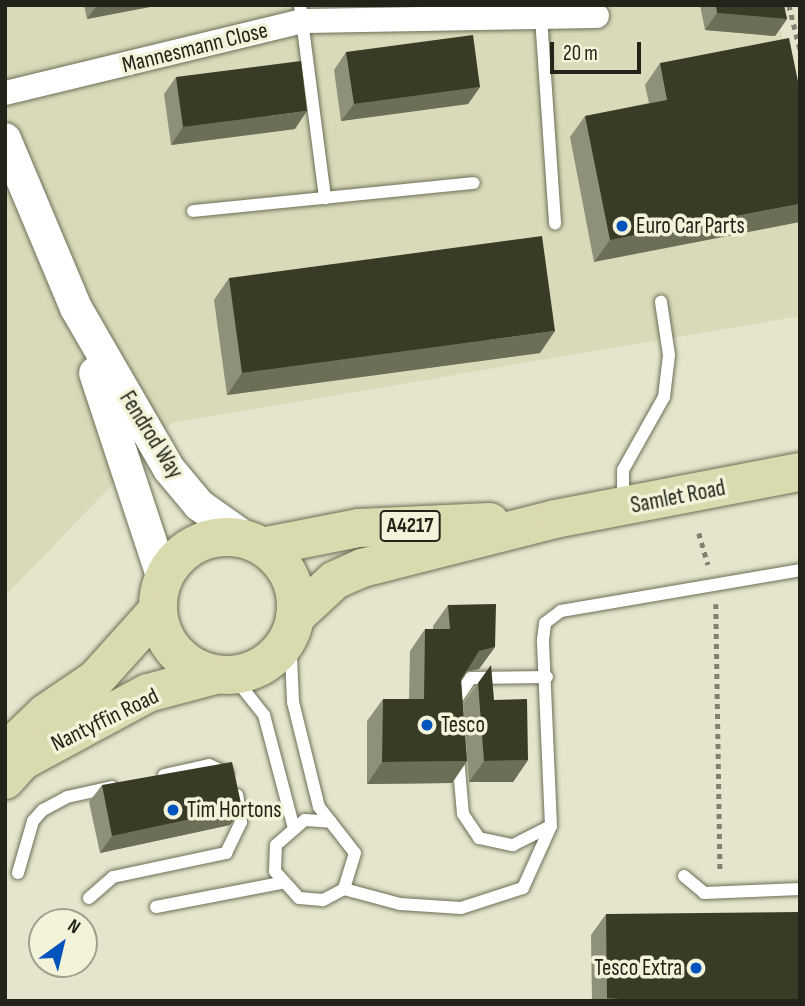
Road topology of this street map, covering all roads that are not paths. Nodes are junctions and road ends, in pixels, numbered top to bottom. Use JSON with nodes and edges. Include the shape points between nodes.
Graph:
{"nodes":[{"id":1,"x":571,"y":11,"type":"edge"},
{"id":2,"x":302,"y":13,"type":"edge"},
{"id":3,"x":597,"y":16,"type":"dead end"},
{"id":4,"x":541,"y":17,"type":"junction"},
{"id":5,"x":5,"y":93,"type":"edge"},
{"id":6,"x":5,"y":139,"type":"edge"},
{"id":7,"x":474,"y":183,"type":"dead end"},
{"id":8,"x":325,"y":198,"type":"junction"},
{"id":9,"x":193,"y":211,"type":"dead end"},
{"id":10,"x":555,"y":223,"type":"dead end"},
{"id":11,"x":661,"y":302,"type":"dead end"},
{"id":12,"x":76,"y":309,"type":"junction"},
{"id":13,"x":800,"y":472,"type":"edge"},
{"id":14,"x":623,"y":508,"type":"junction"},
{"id":15,"x":555,"y":519,"type":"junction"},
{"id":16,"x":259,"y":544,"type":"junction"},
{"id":17,"x":800,"y":570,"type":"edge"},
{"id":18,"x":160,"y":595,"type":"junction"},
{"id":19,"x":293,"y":626,"type":"junction"},
{"id":20,"x":224,"y":675,"type":"junction"},
{"id":21,"x":547,"y":677,"type":"junction"},
{"id":22,"x":455,"y":715,"type":"edge"},
{"id":23,"x":457,"y":739,"type":"edge"},
{"id":24,"x":10,"y":757,"type":"edge"},
{"id":25,"x":331,"y":822,"type":"junction"},
{"id":26,"x":293,"y":825,"type":"junction"},
{"id":27,"x":551,"y":826,"type":"junction"},
{"id":28,"x":18,"y":873,"type":"dead end"},
{"id":29,"x":684,"y":876,"type":"dead end"},
{"id":30,"x":281,"y":883,"type":"junction"},
{"id":31,"x":344,"y":889,"type":"junction"},
{"id":32,"x":800,"y":889,"type":"edge"},
{"id":33,"x":89,"y":898,"type":"dead end"},
{"id":34,"x":156,"y":907,"type":"dead end"}],
"edges":[{"from":1,"to":3,"type":"street","name":"Mannesmann Close"},
{"from":1,"to":4,"type":"street","name":"Mannesmann Close"},
{"from":2,"to":4,"type":"street","name":"Mannesmann Close"},
{"from":2,"to":5,"type":"street","name":"Mannesmann Close"},
{"from":2,"to":8,"type":"lane"},
{"from":4,"to":10,"type":"lane"},
{"from":6,"to":12,"type":"street","name":"Fendrod Way"},
{"from":7,"to":8,"type":"lane"},
{"from":8,"to":9,"type":"lane"},
{"from":11,"to":14,"type":"lane","via":[[668,355],[664,397],[623,470]]},
{"from":12,"to":16,"type":"street","name":"Fendrod Way","via":[[169,469],[199,505]]},
{"from":12,"to":18,"type":"street","name":"Fendrod Way"},
{"from":13,"to":14,"type":"main road","name":"Samlet Road","number":"A4217"},
{"from":14,"to":15,"type":"main road","name":"Samlet Road","number":"A4217"},
{"from":15,"to":16,"type":"main road","name":"Samlet Road","number":"A4217","via":[[359,528]]},
{"from":15,"to":19,"type":"main road","name":"Samlet Road","number":"A4217","via":[[362,568],[335,580]]},
{"from":16,"to":18,"type":"main road","via":[[230,537],[189,548]]},
{"from":16,"to":19,"type":"main road","via":[[291,580]]},
{"from":17,"to":21,"type":"lane","via":[[561,611],[545,623]]},
{"from":18,"to":20,"type":"main road","via":[[169,645],[197,670]]},
{"from":18,"to":24,"type":"main road","name":"Nantyffin Road","via":[[96,679],[46,713]]},
{"from":19,"to":20,"type":"main road","via":[[267,663]]},
{"from":19,"to":25,"type":"lane","via":[[293,702],[319,807]]},
{"from":20,"to":24,"type":"main road","name":"Nantyffin Road","via":[[148,693]]},
{"from":20,"to":26,"type":"lane","via":[[264,715]]},
{"from":21,"to":22,"type":"lane","via":[[471,678],[454,702]]},
{"from":21,"to":27,"type":"lane"},
{"from":23,"to":27,"type":"lane","via":[[463,814],[479,838],[513,845]]},
{"from":25,"to":26,"type":"lane"},
{"from":25,"to":31,"type":"lane","via":[[355,852]]},
{"from":26,"to":30,"type":"lane","via":[[276,845]]},
{"from":27,"to":31,"type":"lane","via":[[523,888],[489,904],[400,904]]},
{"from":28,"to":33,"type":"lane","via":[[33,821],[67,797],[217,766],[235,785],[239,833],[218,857],[113,877]]},
{"from":29,"to":32,"type":"lane","via":[[694,888],[722,894]]},
{"from":30,"to":31,"type":"lane","via":[[311,901]]},
{"from":30,"to":34,"type":"lane"}]}
